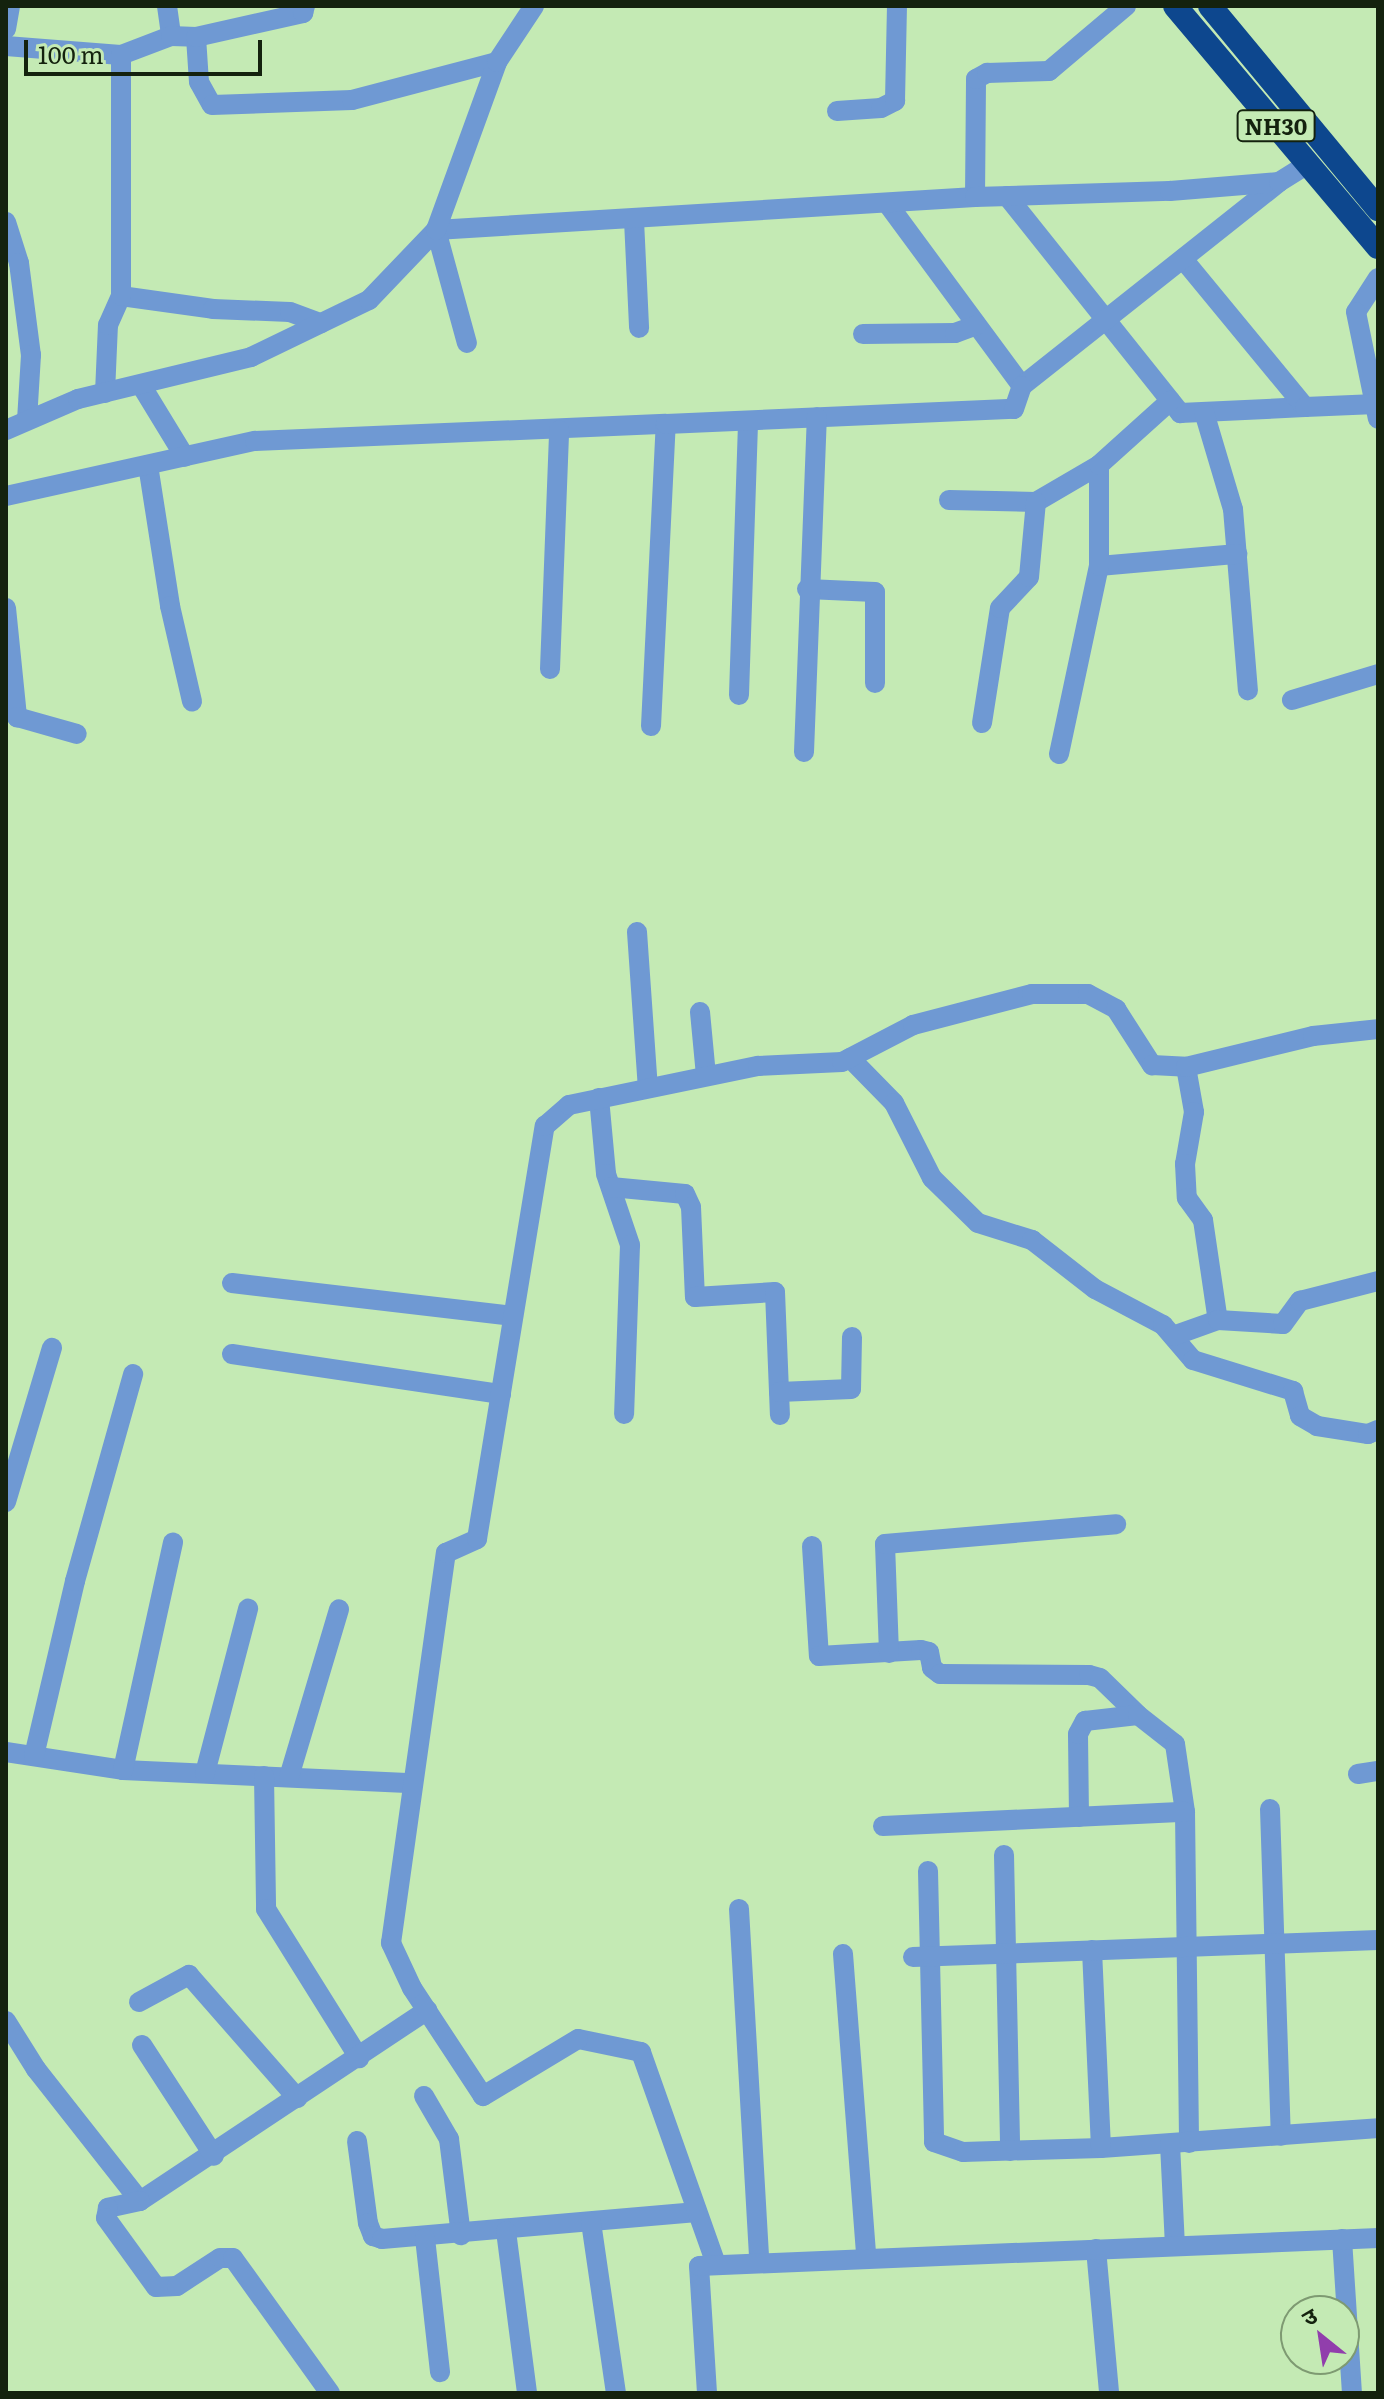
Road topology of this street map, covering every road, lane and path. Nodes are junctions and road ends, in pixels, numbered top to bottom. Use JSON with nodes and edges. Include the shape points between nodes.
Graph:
{"nodes":[{"id":1,"x":10,"y":6,"type":"edge"},
{"id":2,"x":167,"y":6,"type":"edge"},
{"id":3,"x":305,"y":6,"type":"edge"},
{"id":4,"x":534,"y":6,"type":"edge"},
{"id":5,"x":897,"y":6,"type":"edge"},
{"id":6,"x":1126,"y":6,"type":"edge"},
{"id":7,"x":1193,"y":9,"type":"edge"},
{"id":8,"x":6,"y":29,"type":"edge"},
{"id":9,"x":171,"y":36,"type":"junction"},
{"id":10,"x":196,"y":37,"type":"junction"},
{"id":11,"x":6,"y":46,"type":"edge"},
{"id":12,"x":121,"y":55,"type":"junction"},
{"id":13,"x":497,"y":62,"type":"junction"},
{"id":14,"x":837,"y":111,"type":"dead end"},
{"id":15,"x":1308,"y":164,"type":"junction"},
{"id":16,"x":1279,"y":182,"type":"junction"},
{"id":17,"x":1007,"y":196,"type":"junction"},
{"id":18,"x":975,"y":197,"type":"junction"},
{"id":19,"x":887,"y":203,"type":"junction"},
{"id":20,"x":1378,"y":209,"type":"edge"},
{"id":21,"x":634,"y":220,"type":"junction"},
{"id":22,"x":6,"y":222,"type":"edge"},
{"id":23,"x":436,"y":230,"type":"junction"},
{"id":24,"x":1378,"y":247,"type":"edge"},
{"id":25,"x":1183,"y":259,"type":"junction"},
{"id":26,"x":12,"y":265,"type":"edge"},
{"id":27,"x":1378,"y":278,"type":"edge"},
{"id":28,"x":121,"y":296,"type":"junction"},
{"id":29,"x":1103,"y":322,"type":"junction"},
{"id":30,"x":321,"y":323,"type":"junction"},
{"id":31,"x":977,"y":325,"type":"junction"},
{"id":32,"x":639,"y":328,"type":"dead end"},
{"id":33,"x":863,"y":334,"type":"dead end"},
{"id":34,"x":467,"y":343,"type":"dead end"},
{"id":35,"x":141,"y":385,"type":"junction"},
{"id":36,"x":1022,"y":386,"type":"junction"},
{"id":37,"x":105,"y":393,"type":"junction"},
{"id":38,"x":1170,"y":401,"type":"junction"},
{"id":39,"x":1305,"y":407,"type":"junction"},
{"id":40,"x":1204,"y":412,"type":"junction"},
{"id":41,"x":1377,"y":412,"type":"edge"},
{"id":42,"x":817,"y":417,"type":"junction"},
{"id":43,"x":27,"y":420,"type":"junction"},
{"id":44,"x":748,"y":421,"type":"junction"},
{"id":45,"x":666,"y":424,"type":"junction"},
{"id":46,"x":6,"y":430,"type":"edge"},
{"id":47,"x":559,"y":430,"type":"junction"},
{"id":48,"x":185,"y":457,"type":"junction"},
{"id":49,"x":148,"y":465,"type":"junction"},
{"id":50,"x":1099,"y":465,"type":"junction"},
{"id":51,"x":6,"y":496,"type":"edge"},
{"id":52,"x":949,"y":500,"type":"dead end"},
{"id":53,"x":1036,"y":502,"type":"junction"},
{"id":54,"x":1237,"y":554,"type":"junction"},
{"id":55,"x":1099,"y":566,"type":"junction"},
{"id":56,"x":807,"y":589,"type":"junction"},
{"id":57,"x":6,"y":608,"type":"edge"},
{"id":58,"x":550,"y":669,"type":"dead end"},
{"id":59,"x":1378,"y":674,"type":"edge"},
{"id":60,"x":875,"y":683,"type":"dead end"},
{"id":61,"x":1248,"y":690,"type":"dead end"},
{"id":62,"x":739,"y":695,"type":"dead end"},
{"id":63,"x":1292,"y":700,"type":"dead end"},
{"id":64,"x":192,"y":701,"type":"dead end"},
{"id":65,"x":982,"y":723,"type":"dead end"},
{"id":66,"x":651,"y":726,"type":"dead end"},
{"id":67,"x":77,"y":734,"type":"dead end"},
{"id":68,"x":804,"y":752,"type":"dead end"},
{"id":69,"x":1059,"y":754,"type":"dead end"},
{"id":70,"x":637,"y":932,"type":"dead end"},
{"id":71,"x":700,"y":1012,"type":"dead end"},
{"id":72,"x":1378,"y":1029,"type":"edge"},
{"id":73,"x":850,"y":1058,"type":"junction"},
{"id":74,"x":1186,"y":1067,"type":"junction"},
{"id":75,"x":706,"y":1076,"type":"junction"},
{"id":76,"x":648,"y":1088,"type":"junction"},
{"id":77,"x":599,"y":1098,"type":"junction"},
{"id":78,"x":611,"y":1187,"type":"junction"},
{"id":79,"x":1378,"y":1281,"type":"edge"},
{"id":80,"x":232,"y":1283,"type":"dead end"},
{"id":81,"x":1217,"y":1315,"type":"dead end"},
{"id":82,"x":513,"y":1316,"type":"junction"},
{"id":83,"x":1173,"y":1336,"type":"junction"},
{"id":84,"x":852,"y":1337,"type":"dead end"},
{"id":85,"x":52,"y":1348,"type":"dead end"},
{"id":86,"x":232,"y":1354,"type":"dead end"},
{"id":87,"x":133,"y":1374,"type":"dead end"},
{"id":88,"x":779,"y":1392,"type":"junction"},
{"id":89,"x":501,"y":1394,"type":"junction"},
{"id":90,"x":624,"y":1414,"type":"dead end"},
{"id":91,"x":780,"y":1415,"type":"dead end"},
{"id":92,"x":1378,"y":1430,"type":"edge"},
{"id":93,"x":6,"y":1502,"type":"edge"},
{"id":94,"x":1116,"y":1524,"type":"dead end"},
{"id":95,"x":173,"y":1542,"type":"dead end"},
{"id":96,"x":812,"y":1546,"type":"dead end"},
{"id":97,"x":248,"y":1609,"type":"dead end"},
{"id":98,"x":339,"y":1609,"type":"dead end"},
{"id":99,"x":889,"y":1653,"type":"junction"},
{"id":100,"x":1138,"y":1715,"type":"junction"},
{"id":101,"x":6,"y":1752,"type":"edge"},
{"id":102,"x":34,"y":1756,"type":"junction"},
{"id":103,"x":123,"y":1770,"type":"junction"},
{"id":104,"x":205,"y":1773,"type":"junction"},
{"id":105,"x":264,"y":1776,"type":"junction"},
{"id":106,"x":289,"y":1777,"type":"junction"},
{"id":107,"x":413,"y":1783,"type":"junction"},
{"id":108,"x":1270,"y":1809,"type":"dead end"},
{"id":109,"x":1185,"y":1812,"type":"junction"},
{"id":110,"x":1079,"y":1817,"type":"junction"},
{"id":111,"x":883,"y":1826,"type":"dead end"},
{"id":112,"x":1004,"y":1855,"type":"dead end"},
{"id":113,"x":928,"y":1871,"type":"dead end"},
{"id":114,"x":739,"y":1909,"type":"dead end"},
{"id":115,"x":1378,"y":1940,"type":"edge"},
{"id":116,"x":1277,"y":1944,"type":"junction"},
{"id":117,"x":1190,"y":1947,"type":"junction"},
{"id":118,"x":1092,"y":1950,"type":"junction"},
{"id":119,"x":843,"y":1954,"type":"dead end"},
{"id":120,"x":1006,"y":1954,"type":"junction"},
{"id":121,"x":922,"y":1957,"type":"junction"},
{"id":122,"x":139,"y":2002,"type":"dead end"},
{"id":123,"x":427,"y":2010,"type":"junction"},
{"id":124,"x":6,"y":2021,"type":"edge"},
{"id":125,"x":142,"y":2045,"type":"dead end"},
{"id":126,"x":359,"y":2058,"type":"junction"},
{"id":127,"x":424,"y":2096,"type":"dead end"},
{"id":128,"x":297,"y":2098,"type":"junction"},
{"id":129,"x":1378,"y":2128,"type":"edge"},
{"id":130,"x":1281,"y":2136,"type":"junction"},
{"id":131,"x":357,"y":2141,"type":"dead end"},
{"id":132,"x":1179,"y":2144,"type":"junction"},
{"id":133,"x":1101,"y":2148,"type":"junction"},
{"id":134,"x":1010,"y":2151,"type":"junction"},
{"id":135,"x":214,"y":2156,"type":"junction"},
{"id":136,"x":140,"y":2201,"type":"junction"},
{"id":137,"x":697,"y":2212,"type":"junction"},
{"id":138,"x":591,"y":2222,"type":"junction"},
{"id":139,"x":506,"y":2231,"type":"junction"},
{"id":140,"x":461,"y":2235,"type":"junction"},
{"id":141,"x":425,"y":2238,"type":"junction"},
{"id":142,"x":1378,"y":2238,"type":"edge"},
{"id":143,"x":1342,"y":2239,"type":"junction"},
{"id":144,"x":1175,"y":2245,"type":"junction"},
{"id":145,"x":1096,"y":2249,"type":"junction"},
{"id":146,"x":866,"y":2255,"type":"junction"},
{"id":147,"x":759,"y":2261,"type":"junction"},
{"id":148,"x":716,"y":2264,"type":"junction"},
{"id":149,"x":440,"y":2372,"type":"dead end"},
{"id":150,"x":330,"y":2393,"type":"edge"},
{"id":151,"x":527,"y":2393,"type":"edge"},
{"id":152,"x":616,"y":2393,"type":"edge"},
{"id":153,"x":707,"y":2393,"type":"edge"},
{"id":154,"x":1109,"y":2393,"type":"edge"},
{"id":155,"x":1352,"y":2393,"type":"edge"}],
"edges":[{"from":1,"to":8,"type":"street"},
{"from":2,"to":9,"type":"street"},
{"from":3,"to":10,"type":"street","via":[[303,13]]},
{"from":4,"to":13,"type":"street"},
{"from":5,"to":14,"type":"street","via":[[895,101],[881,108]]},
{"from":6,"to":18,"type":"street","via":[[1049,71],[976,79]]},
{"from":7,"to":15,"type":"highway","number":"NH30"},
{"from":7,"to":20,"type":"highway","number":"NH30"},
{"from":9,"to":10,"type":"street"},
{"from":9,"to":12,"type":"street"},
{"from":10,"to":13,"type":"street","via":[[199,82],[212,105],[352,100]]},
{"from":11,"to":12,"type":"street"},
{"from":12,"to":28,"type":"street"},
{"from":13,"to":23,"type":"street"},
{"from":15,"to":16,"type":"street"},
{"from":15,"to":24,"type":"highway","number":"NH30"},
{"from":16,"to":17,"type":"street"},
{"from":16,"to":25,"type":"street"},
{"from":17,"to":18,"type":"street"},
{"from":17,"to":29,"type":"street"},
{"from":18,"to":19,"type":"street"},
{"from":19,"to":21,"type":"street"},
{"from":19,"to":31,"type":"street"},
{"from":21,"to":23,"type":"street"},
{"from":21,"to":32,"type":"street"},
{"from":22,"to":26,"type":"street"},
{"from":23,"to":30,"type":"street","via":[[369,300]]},
{"from":23,"to":34,"type":"street"},
{"from":25,"to":29,"type":"street"},
{"from":25,"to":39,"type":"street"},
{"from":26,"to":43,"type":"street","via":[[31,355]]},
{"from":27,"to":41,"type":"street","via":[[1356,312]]},
{"from":28,"to":30,"type":"street","via":[[213,309],[290,312]]},
{"from":28,"to":37,"type":"street","via":[[108,325]]},
{"from":29,"to":36,"type":"street"},
{"from":29,"to":38,"type":"street"},
{"from":30,"to":35,"type":"street","via":[[251,357]]},
{"from":31,"to":33,"type":"street","via":[[955,333]]},
{"from":31,"to":36,"type":"street"},
{"from":35,"to":37,"type":"street"},
{"from":35,"to":48,"type":"street"},
{"from":36,"to":42,"type":"street","via":[[1014,409]]},
{"from":37,"to":43,"type":"street"},
{"from":38,"to":40,"type":"street","via":[[1180,413]]},
{"from":38,"to":50,"type":"street"},
{"from":39,"to":40,"type":"street"},
{"from":39,"to":41,"type":"street"},
{"from":40,"to":54,"type":"street","via":[[1233,509]]},
{"from":42,"to":44,"type":"street"},
{"from":42,"to":56,"type":"street"},
{"from":43,"to":46,"type":"street"},
{"from":44,"to":45,"type":"street"},
{"from":44,"to":62,"type":"street"},
{"from":45,"to":47,"type":"street"},
{"from":45,"to":66,"type":"street"},
{"from":47,"to":48,"type":"street","via":[[255,441]]},
{"from":47,"to":58,"type":"street"},
{"from":48,"to":49,"type":"street"},
{"from":49,"to":51,"type":"street"},
{"from":49,"to":64,"type":"street","via":[[170,606]]},
{"from":50,"to":53,"type":"street"},
{"from":50,"to":55,"type":"street"},
{"from":52,"to":53,"type":"street"},
{"from":53,"to":65,"type":"street","via":[[1029,577],[1000,608]]},
{"from":54,"to":55,"type":"street"},
{"from":54,"to":61,"type":"street"},
{"from":55,"to":69,"type":"street"},
{"from":56,"to":60,"type":"street","via":[[875,592]]},
{"from":56,"to":68,"type":"street"},
{"from":57,"to":67,"type":"street","via":[[17,717]]},
{"from":59,"to":63,"type":"street"},
{"from":70,"to":76,"type":"street"},
{"from":71,"to":75,"type":"street"},
{"from":72,"to":74,"type":"street","via":[[1313,1036]]},
{"from":73,"to":74,"type":"street","via":[[928,1021],[1032,994],[1088,994],[1116,1009],[1152,1065]]},
{"from":73,"to":75,"type":"street"},
{"from":73,"to":83,"type":"street","via":[[894,1103],[932,1178],[978,1223],[1032,1240],[1095,1289]]},
{"from":74,"to":81,"type":"street","via":[[1194,1112],[1185,1164],[1187,1198],[1203,1220]]},
{"from":75,"to":76,"type":"street"},
{"from":76,"to":77,"type":"street"},
{"from":77,"to":78,"type":"street"},
{"from":77,"to":82,"type":"street","via":[[569,1105],[545,1126]]},
{"from":78,"to":88,"type":"street","via":[[685,1194],[691,1207],[695,1297],[775,1292]]},
{"from":78,"to":90,"type":"street","via":[[630,1245]]},
{"from":79,"to":83,"type":"street","via":[[1300,1301],[1283,1324],[1218,1320]]},
{"from":80,"to":82,"type":"street"},
{"from":82,"to":89,"type":"street"},
{"from":83,"to":92,"type":"street","via":[[1193,1360],[1293,1391],[1300,1416],[1317,1426],[1368,1434]]},
{"from":84,"to":88,"type":"street","via":[[851,1389]]},
{"from":85,"to":93,"type":"street"},
{"from":86,"to":89,"type":"street"},
{"from":87,"to":102,"type":"street","via":[[75,1581]]},
{"from":88,"to":91,"type":"street"},
{"from":89,"to":107,"type":"street","via":[[477,1539],[446,1553]]},
{"from":94,"to":99,"type":"street","via":[[885,1544]]},
{"from":95,"to":103,"type":"street"},
{"from":96,"to":99,"type":"street","via":[[819,1656]]},
{"from":97,"to":104,"type":"street"},
{"from":98,"to":106,"type":"street"},
{"from":99,"to":100,"type":"street","via":[[929,1652],[932,1668],[940,1674],[1089,1675],[1100,1678]]},
{"from":100,"to":109,"type":"street","via":[[1175,1744]]},
{"from":100,"to":110,"type":"street","via":[[1085,1721],[1078,1734]]},
{"from":101,"to":102,"type":"street"},
{"from":102,"to":103,"type":"street"},
{"from":103,"to":104,"type":"street"},
{"from":104,"to":105,"type":"street"},
{"from":105,"to":106,"type":"street"},
{"from":105,"to":126,"type":"street","via":[[266,1909]]},
{"from":106,"to":107,"type":"street"},
{"from":107,"to":123,"type":"street","via":[[391,1943]]},
{"from":108,"to":116,"type":"street"},
{"from":109,"to":110,"type":"street"},
{"from":109,"to":117,"type":"street"},
{"from":110,"to":111,"type":"street"},
{"from":112,"to":120,"type":"street"},
{"from":113,"to":121,"type":"street"},
{"from":114,"to":147,"type":"street"},
{"from":115,"to":116,"type":"street"},
{"from":116,"to":117,"type":"street"},
{"from":116,"to":130,"type":"street"},
{"from":117,"to":118,"type":"street"},
{"from":117,"to":132,"type":"street"},
{"from":118,"to":120,"type":"street"},
{"from":118,"to":133,"type":"street"},
{"from":119,"to":146,"type":"street"},
{"from":120,"to":121,"type":"street"},
{"from":120,"to":134,"type":"street"},
{"from":121,"to":134,"type":"street","via":[[934,2142],[963,2152]]},
{"from":122,"to":128,"type":"street","via":[[189,1975]]},
{"from":123,"to":126,"type":"street"},
{"from":123,"to":137,"type":"street","via":[[483,2096],[578,2039],[641,2052]]},
{"from":124,"to":136,"type":"street","via":[[36,2069]]},
{"from":125,"to":135,"type":"street"},
{"from":126,"to":128,"type":"street"},
{"from":127,"to":140,"type":"street","via":[[449,2139]]},
{"from":128,"to":135,"type":"street"},
{"from":129,"to":130,"type":"street"},
{"from":130,"to":132,"type":"street"},
{"from":131,"to":141,"type":"street","via":[[373,2236]]},
{"from":132,"to":133,"type":"street"},
{"from":132,"to":144,"type":"street"},
{"from":133,"to":134,"type":"street"},
{"from":135,"to":136,"type":"street"},
{"from":136,"to":150,"type":"street","via":[[108,2208],[106,2218],[156,2287],[177,2286],[220,2258],[233,2258]]},
{"from":137,"to":138,"type":"street"},
{"from":137,"to":148,"type":"street"},
{"from":138,"to":139,"type":"street"},
{"from":138,"to":152,"type":"street"},
{"from":139,"to":140,"type":"street"},
{"from":139,"to":151,"type":"street"},
{"from":140,"to":141,"type":"street"},
{"from":141,"to":149,"type":"street"},
{"from":142,"to":143,"type":"street"},
{"from":143,"to":144,"type":"street"},
{"from":143,"to":155,"type":"street"},
{"from":144,"to":145,"type":"street"},
{"from":145,"to":146,"type":"street"},
{"from":145,"to":154,"type":"street"},
{"from":146,"to":147,"type":"street"},
{"from":147,"to":148,"type":"street"},
{"from":148,"to":153,"type":"street","via":[[699,2266]]}]}
